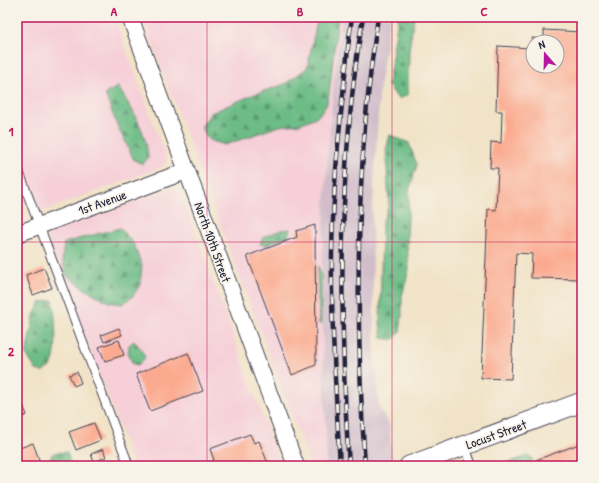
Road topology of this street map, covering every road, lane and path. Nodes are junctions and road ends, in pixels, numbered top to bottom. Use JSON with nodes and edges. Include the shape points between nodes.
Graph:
{"nodes":[{"id":1,"x":130,"y":17,"type":"edge"},
{"id":2,"x":17,"y":166,"type":"edge"},
{"id":3,"x":186,"y":171,"type":"junction"},
{"id":4,"x":39,"y":226,"type":"junction"},
{"id":5,"x":17,"y":234,"type":"edge"},
{"id":6,"x":582,"y":402,"type":"edge"},
{"id":7,"x":465,"y":446,"type":"junction"},
{"id":8,"x":129,"y":466,"type":"edge"},
{"id":9,"x":296,"y":466,"type":"edge"},
{"id":10,"x":410,"y":466,"type":"edge"},
{"id":11,"x":472,"y":466,"type":"edge"}],
"edges":[{"from":1,"to":3,"type":"street","name":"North 10th Street"},
{"from":2,"to":4,"type":"lane"},
{"from":3,"to":4,"type":"street","name":"1st Avenue"},
{"from":3,"to":9,"type":"street","name":"North 10th Street"},
{"from":4,"to":5,"type":"street","name":"1st Avenue"},
{"from":4,"to":8,"type":"lane"},
{"from":6,"to":7,"type":"street","name":"Locust Street"},
{"from":7,"to":10,"type":"street","name":"Locust Street"},
{"from":7,"to":11,"type":"lane"}]}
